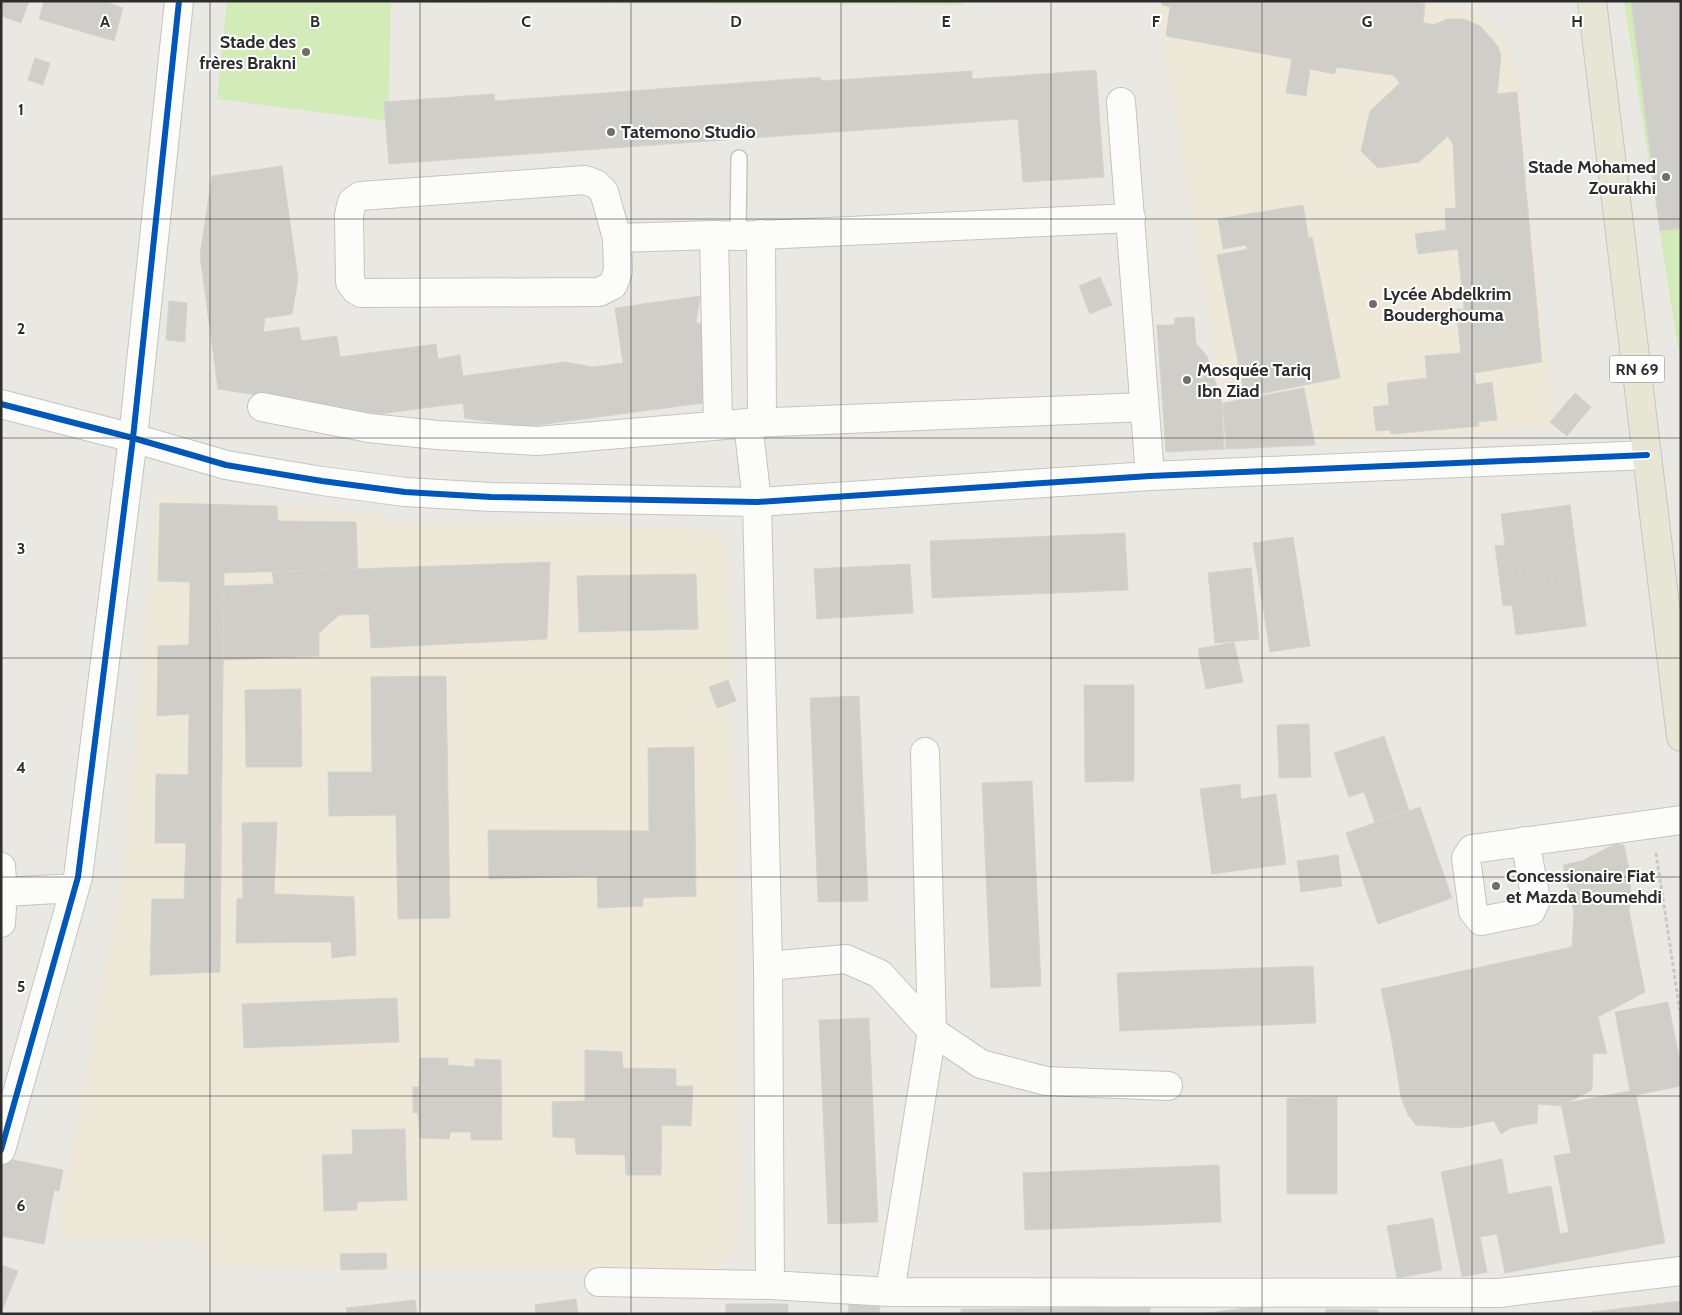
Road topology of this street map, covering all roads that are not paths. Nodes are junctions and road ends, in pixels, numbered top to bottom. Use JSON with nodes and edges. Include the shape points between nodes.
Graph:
{"nodes":[{"id":1,"x":179,"y":1,"type":"edge"},
{"id":2,"x":1592,"y":1,"type":"edge"},
{"id":3,"x":1121,"y":102,"type":"dead end"},
{"id":4,"x":738,"y":158,"type":"dead end"},
{"id":5,"x":1131,"y":218,"type":"junction"},
{"id":6,"x":738,"y":235,"type":"junction"},
{"id":7,"x":617,"y":238,"type":"junction"},
{"id":8,"x":1,"y":404,"type":"edge"},
{"id":9,"x":262,"y":407,"type":"dead end"},
{"id":10,"x":1144,"y":407,"type":"junction"},
{"id":11,"x":755,"y":423,"type":"junction"},
{"id":12,"x":718,"y":425,"type":"junction"},
{"id":13,"x":133,"y":438,"type":"junction"},
{"id":14,"x":1647,"y":455,"type":"junction"},
{"id":15,"x":1150,"y":476,"type":"junction"},
{"id":16,"x":757,"y":502,"type":"junction"},
{"id":17,"x":1681,"y":737,"type":"edge"},
{"id":18,"x":926,"y":752,"type":"dead end"},
{"id":19,"x":1681,"y":820,"type":"edge"},
{"id":20,"x":1525,"y":841,"type":"dead end"},
{"id":21,"x":2,"y":879,"type":"edge"},
{"id":22,"x":75,"y":888,"type":"junction"},
{"id":23,"x":1,"y":923,"type":"edge"},
{"id":24,"x":768,"y":966,"type":"junction"},
{"id":25,"x":932,"y":1031,"type":"junction"},
{"id":26,"x":11,"y":1080,"type":"edge"},
{"id":27,"x":1168,"y":1086,"type":"dead end"},
{"id":28,"x":1,"y":1150,"type":"edge"},
{"id":29,"x":1681,"y":1271,"type":"edge"},
{"id":30,"x":598,"y":1282,"type":"dead end"},
{"id":31,"x":770,"y":1285,"type":"junction"},
{"id":32,"x":890,"y":1292,"type":"junction"}],
"edges":[{"from":1,"to":13,"type":"street"},
{"from":2,"to":14,"type":"main road","number":"RN 69"},
{"from":3,"to":5,"type":"street"},
{"from":4,"to":6,"type":"lane"},
{"from":5,"to":6,"type":"street"},
{"from":5,"to":10,"type":"street"},
{"from":6,"to":7,"type":"street"},
{"from":6,"to":11,"type":"street"},
{"from":6,"to":12,"type":"street"},
{"from":7,"to":7,"type":"street","via":[[618,271],[612,285],[599,292],[361,293],[350,282],[349,215],[352,202],[360,196],[585,180],[604,192]]},
{"from":8,"to":13,"type":"street"},
{"from":9,"to":12,"type":"street","via":[[369,428],[537,441]]},
{"from":10,"to":11,"type":"street"},
{"from":10,"to":15,"type":"street"},
{"from":11,"to":12,"type":"street"},
{"from":11,"to":16,"type":"street"},
{"from":13,"to":16,"type":"street","via":[[226,465],[405,492],[490,498]]},
{"from":13,"to":22,"type":"street"},
{"from":14,"to":15,"type":"street"},
{"from":14,"to":17,"type":"main road","number":"RN 69"},
{"from":15,"to":16,"type":"street"},
{"from":16,"to":24,"type":"street"},
{"from":18,"to":25,"type":"street"},
{"from":19,"to":20,"type":"street"},
{"from":21,"to":22,"type":"street"},
{"from":21,"to":23,"type":"street"},
{"from":22,"to":26,"type":"street"},
{"from":24,"to":25,"type":"street","via":[[846,959],[880,974]]},
{"from":24,"to":31,"type":"street"},
{"from":25,"to":27,"type":"street","via":[[981,1064],[1046,1081]]},
{"from":25,"to":32,"type":"street"},
{"from":26,"to":28,"type":"street"},
{"from":29,"to":32,"type":"street","via":[[1499,1293]]},
{"from":30,"to":31,"type":"street"},
{"from":31,"to":32,"type":"street"}]}
